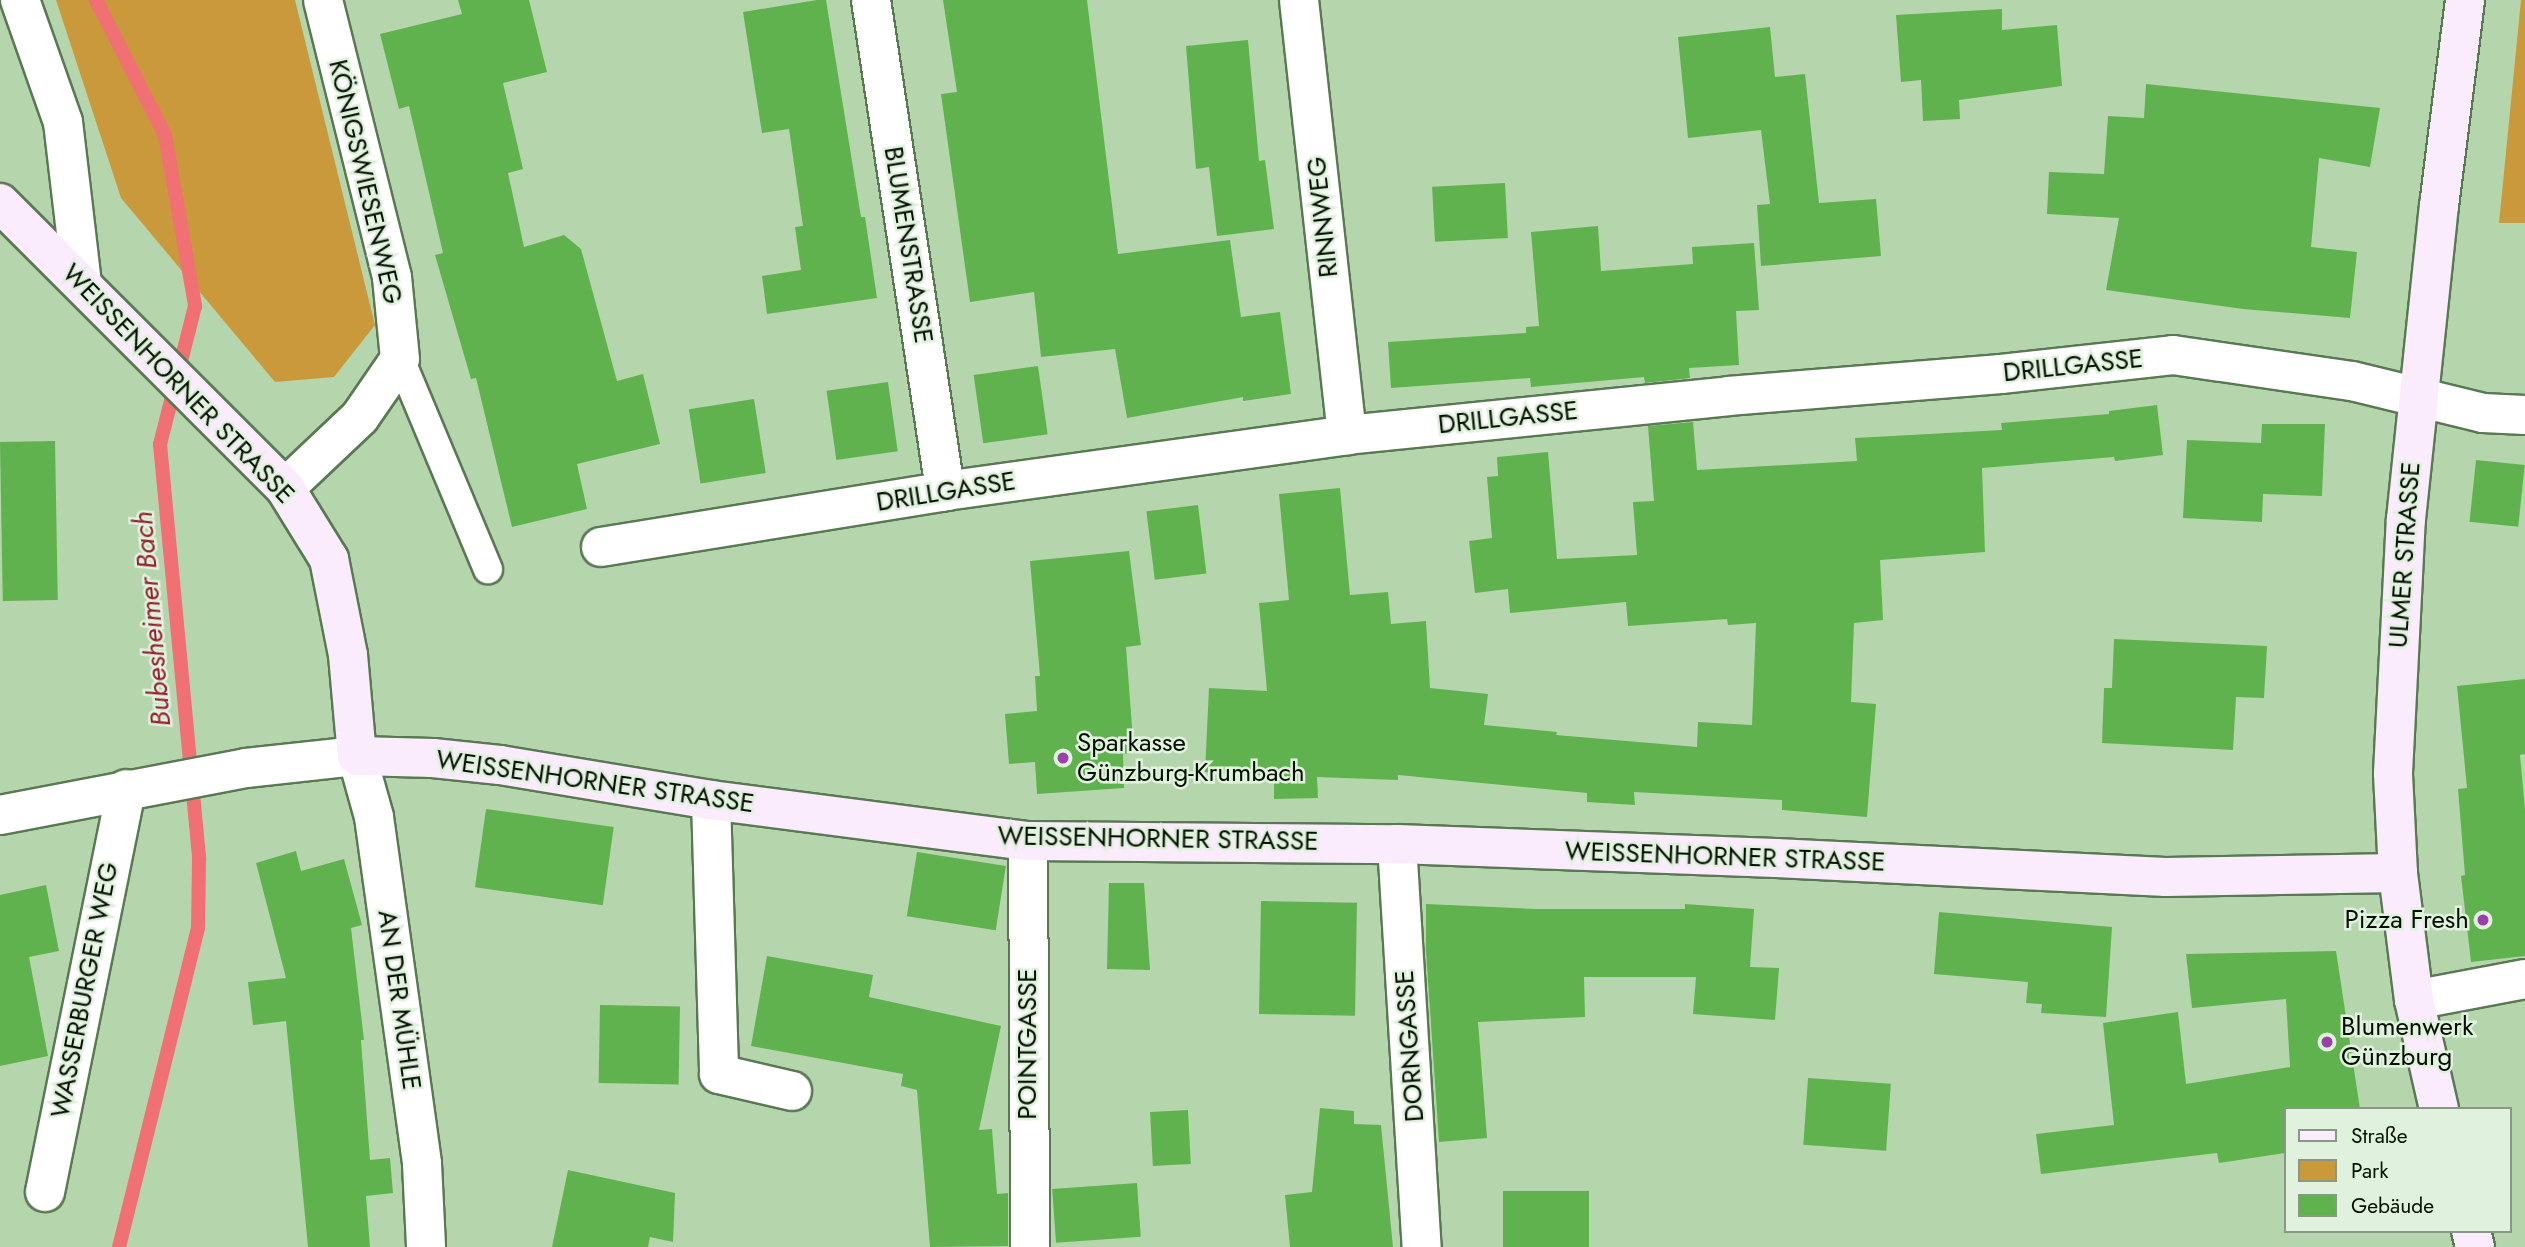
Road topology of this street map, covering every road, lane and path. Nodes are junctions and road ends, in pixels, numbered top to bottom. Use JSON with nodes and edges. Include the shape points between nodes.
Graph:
{"nodes":[{"id":1,"x":20,"y":0,"type":"edge"},
{"id":2,"x":323,"y":0,"type":"edge"},
{"id":3,"x":871,"y":0,"type":"edge"},
{"id":4,"x":1299,"y":0,"type":"edge"},
{"id":5,"x":2465,"y":0,"type":"edge"},
{"id":6,"x":0,"y":203,"type":"edge"},
{"id":7,"x":82,"y":283,"type":"junction"},
{"id":8,"x":400,"y":359,"type":"junction"},
{"id":9,"x":2418,"y":395,"type":"junction"},
{"id":10,"x":2525,"y":415,"type":"edge"},
{"id":11,"x":1347,"y":435,"type":"junction"},
{"id":12,"x":285,"y":488,"type":"junction"},
{"id":13,"x":945,"y":491,"type":"junction"},
{"id":14,"x":601,"y":547,"type":"dead end"},
{"id":15,"x":488,"y":569,"type":"dead end"},
{"id":16,"x":357,"y":756,"type":"junction"},
{"id":17,"x":142,"y":786,"type":"junction"},
{"id":18,"x":711,"y":800,"type":"junction"},
{"id":19,"x":0,"y":815,"type":"edge"},
{"id":20,"x":1028,"y":841,"type":"junction"},
{"id":21,"x":1397,"y":844,"type":"junction"},
{"id":22,"x":2398,"y":873,"type":"junction"},
{"id":23,"x":2525,"y":979,"type":"edge"},
{"id":24,"x":2414,"y":1000,"type":"junction"},
{"id":25,"x":792,"y":1091,"type":"dead end"},
{"id":26,"x":2439,"y":1107,"type":"edge"},
{"id":27,"x":45,"y":1192,"type":"dead end"},
{"id":28,"x":426,"y":1247,"type":"edge"},
{"id":29,"x":1030,"y":1247,"type":"edge"},
{"id":30,"x":1422,"y":1247,"type":"edge"}],
"edges":[{"from":1,"to":7,"type":"street","via":[[63,122]]},
{"from":2,"to":8,"type":"street","name":"KÖNIGSWIESENWEG","via":[[392,278]]},
{"from":3,"to":13,"type":"street","name":"BLUMENSTRASSE"},
{"from":4,"to":11,"type":"street","name":"RINNWEG"},
{"from":5,"to":9,"type":"main road","name":"ULMER STRASSE"},
{"from":6,"to":7,"type":"main road","name":"WEISSENHORNER STRASSE"},
{"from":7,"to":12,"type":"main road","name":"WEISSENHORNER STRASSE"},
{"from":8,"to":12,"type":"street","via":[[360,417]]},
{"from":8,"to":15,"type":"lane"},
{"from":9,"to":10,"type":"street","name":"DRILLGASSE","via":[[2483,413]]},
{"from":9,"to":11,"type":"street","name":"DRILLGASSE","via":[[2173,355]]},
{"from":9,"to":22,"type":"main road","name":"ULMER STRASSE","via":[[2395,705]]},
{"from":11,"to":13,"type":"street","name":"DRILLGASSE"},
{"from":12,"to":16,"type":"main road","name":"WEISSENHORNER STRASSE","via":[[329,559],[348,655]]},
{"from":13,"to":14,"type":"street","name":"DRILLGASSE"},
{"from":16,"to":17,"type":"street"},
{"from":16,"to":18,"type":"main road","name":"WEISSENHORNER STRASSE","via":[[500,765]]},
{"from":16,"to":28,"type":"street","name":"AN DER MÜHLE","via":[[376,830],[422,1164]]},
{"from":17,"to":19,"type":"street"},
{"from":17,"to":27,"type":"street","name":"WASSERBURGER WEG"},
{"from":18,"to":20,"type":"main road","name":"WEISSENHORNER STRASSE"},
{"from":18,"to":25,"type":"street","via":[[719,1074]]},
{"from":20,"to":21,"type":"main road","name":"WEISSENHORNER STRASSE"},
{"from":20,"to":29,"type":"street","name":"POINTGASSE"},
{"from":21,"to":22,"type":"main road","name":"WEISSENHORNER STRASSE","via":[[2166,877]]},
{"from":21,"to":30,"type":"street","name":"DORNGASSE"},
{"from":22,"to":24,"type":"main road","name":"ULMER STRASSE"},
{"from":23,"to":24,"type":"street"},
{"from":24,"to":26,"type":"main road","name":"ULMER STRASSE"}]}
